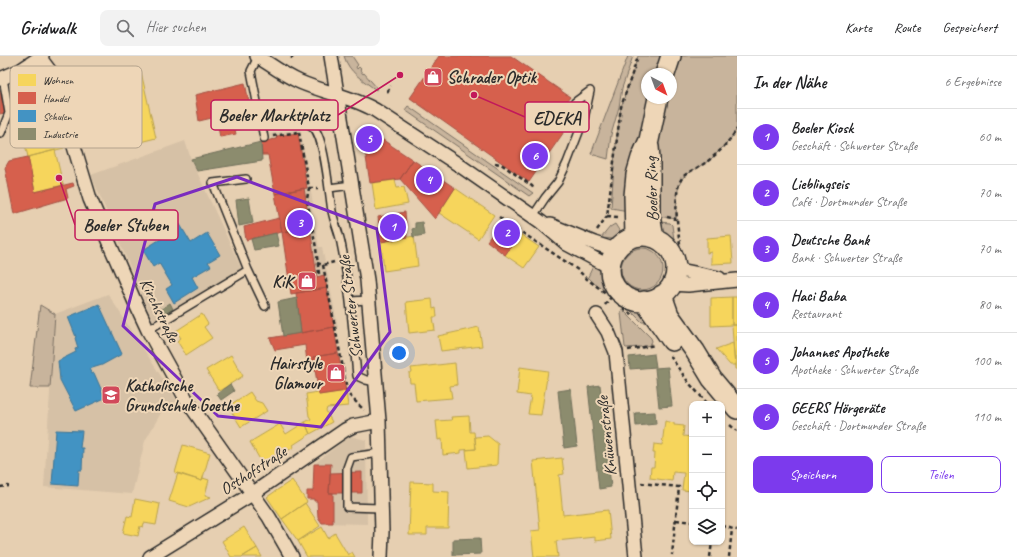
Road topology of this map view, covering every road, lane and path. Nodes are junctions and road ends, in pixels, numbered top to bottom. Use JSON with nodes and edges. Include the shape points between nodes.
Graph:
{"nodes":[{"id":1,"x":258,"y":56,"type":"edge"},
{"id":2,"x":331,"y":56,"type":"edge"},
{"id":3,"x":671,"y":56,"type":"edge"},
{"id":4,"x":41,"y":57,"type":"edge"},
{"id":5,"x":27,"y":66,"type":"edge"},
{"id":6,"x":47,"y":66,"type":"edge"},
{"id":7,"x":667,"y":68,"type":"edge"},
{"id":8,"x":2,"y":78,"type":"edge"},
{"id":9,"x":390,"y":86,"type":"dead end"},
{"id":10,"x":387,"y":92,"type":"dead end"},
{"id":11,"x":336,"y":93,"type":"junction"},
{"id":12,"x":657,"y":104,"type":"edge"},
{"id":13,"x":280,"y":116,"type":"dead end"},
{"id":14,"x":561,"y":123,"type":"dead end"},
{"id":15,"x":737,"y":130,"type":"edge"},
{"id":16,"x":298,"y":132,"type":"dead end"},
{"id":17,"x":1,"y":134,"type":"dead end"},
{"id":18,"x":264,"y":138,"type":"dead end"},
{"id":19,"x":648,"y":140,"type":"junction"},
{"id":20,"x":74,"y":148,"type":"edge"},
{"id":21,"x":495,"y":163,"type":"dead end"},
{"id":22,"x":246,"y":179,"type":"dead end"},
{"id":23,"x":352,"y":185,"type":"junction"},
{"id":24,"x":329,"y":188,"type":"junction"},
{"id":25,"x":534,"y":189,"type":"dead end"},
{"id":26,"x":499,"y":217,"type":"dead end"},
{"id":27,"x":537,"y":219,"type":"junction"},
{"id":28,"x":635,"y":237,"type":"junction"},
{"id":29,"x":654,"y":238,"type":"junction"},
{"id":30,"x":616,"y":250,"type":"junction"},
{"id":31,"x":317,"y":263,"type":"junction"},
{"id":32,"x":610,"y":267,"type":"junction"},
{"id":33,"x":248,"y":270,"type":"junction"},
{"id":34,"x":319,"y":274,"type":"dead end"},
{"id":35,"x":675,"y":280,"type":"junction"},
{"id":36,"x":733,"y":280,"type":"edge"},
{"id":37,"x":369,"y":300,"type":"junction"},
{"id":38,"x":350,"y":301,"type":"junction"},
{"id":39,"x":644,"y":302,"type":"junction"},
{"id":40,"x":265,"y":306,"type":"dead end"},
{"id":41,"x":598,"y":315,"type":"dead end"},
{"id":42,"x":638,"y":320,"type":"dead end"},
{"id":43,"x":148,"y":330,"type":"junction"},
{"id":44,"x":661,"y":344,"type":"dead end"},
{"id":45,"x":616,"y":352,"type":"junction"},
{"id":46,"x":670,"y":355,"type":"dead end"},
{"id":47,"x":712,"y":379,"type":"junction"},
{"id":48,"x":376,"y":382,"type":"junction"},
{"id":49,"x":705,"y":401,"type":"edge"},
{"id":50,"x":737,"y":409,"type":"edge"},
{"id":51,"x":364,"y":410,"type":"dead end"},
{"id":52,"x":379,"y":421,"type":"junction"},
{"id":53,"x":380,"y":453,"type":"junction"},
{"id":54,"x":629,"y":482,"type":"junction"},
{"id":55,"x":9,"y":486,"type":"dead end"},
{"id":56,"x":0,"y":487,"type":"edge"},
{"id":57,"x":252,"y":494,"type":"junction"},
{"id":58,"x":381,"y":508,"type":"junction"},
{"id":59,"x":676,"y":520,"type":"junction"},
{"id":60,"x":689,"y":522,"type":"edge"},
{"id":61,"x":725,"y":527,"type":"edge"},
{"id":62,"x":732,"y":529,"type":"junction"},
{"id":63,"x":737,"y":530,"type":"edge"},
{"id":64,"x":712,"y":545,"type":"edge"},
{"id":65,"x":672,"y":555,"type":"dead end"},
{"id":66,"x":150,"y":557,"type":"edge"},
{"id":67,"x":292,"y":557,"type":"edge"},
{"id":68,"x":381,"y":557,"type":"edge"},
{"id":69,"x":636,"y":557,"type":"edge"},
{"id":70,"x":710,"y":557,"type":"edge"},
{"id":71,"x":729,"y":557,"type":"edge"}],
"edges":[{"from":1,"to":11,"type":"street","via":[[284,74]]},
{"from":1,"to":18,"type":"lane","via":[[251,72]]},
{"from":2,"to":11,"type":"street","name":"Schwerter Straße"},
{"from":3,"to":7,"type":"main road"},
{"from":4,"to":5,"type":"street","name":"Kirchstraße"},
{"from":4,"to":6,"type":"street","name":"Kirchstraße"},
{"from":8,"to":17,"type":"lane","via":[[9,113]]},
{"from":9,"to":10,"type":"path"},
{"from":11,"to":23,"type":"street","name":"Schwerter Straße"},
{"from":11,"to":27,"type":"street","via":[[362,102],[375,110]]},
{"from":12,"to":19,"type":"main road","name":"Boeler Ring"},
{"from":13,"to":24,"type":"lane","via":[[296,118],[314,128],[321,142]]},
{"from":14,"to":27,"type":"lane","via":[[574,102],[590,90],[584,119],[569,158],[558,182],[545,198]]},
{"from":15,"to":35,"type":"path","via":[[710,160],[682,178],[678,188],[676,218],[682,257],[693,264]]},
{"from":16,"to":31,"type":"path","via":[[309,188],[307,199]]},
{"from":19,"to":28,"type":"main road","name":"Boeler Ring","via":[[636,175]]},
{"from":19,"to":29,"type":"main road","name":"Boeler Ring","via":[[650,216]]},
{"from":20,"to":43,"type":"street","name":"Kirchstraße","via":[[90,199]]},
{"from":21,"to":25,"type":"path","via":[[501,164]]},
{"from":22,"to":33,"type":"lane","via":[[213,183]]},
{"from":23,"to":24,"type":"lane"},
{"from":23,"to":37,"type":"street","name":"Schwerter Straße"},
{"from":24,"to":38,"type":"lane"},
{"from":26,"to":42,"type":"path","via":[[578,270]]},
{"from":27,"to":30,"type":"street"},
{"from":27,"to":32,"type":"street","via":[[567,244]]},
{"from":28,"to":29,"type":"main road"},
{"from":28,"to":30,"type":"main road"},
{"from":29,"to":35,"type":"main road","via":[[670,252],[675,263]]},
{"from":30,"to":32,"type":"main road"},
{"from":31,"to":34,"type":"path"},
{"from":31,"to":51,"type":"path","via":[[323,265],[326,274],[348,394]]},
{"from":32,"to":39,"type":"main road","via":[[611,278],[618,291],[633,300]]},
{"from":33,"to":40,"type":"lane"},
{"from":33,"to":43,"type":"lane"},
{"from":35,"to":36,"type":"street"},
{"from":35,"to":36,"type":"street","via":[[688,285]]},
{"from":35,"to":39,"type":"main road","via":[[656,299]]},
{"from":35,"to":47,"type":"main road","via":[[669,315]]},
{"from":37,"to":38,"type":"lane"},
{"from":37,"to":48,"type":"street","name":"Schwerter Straße"},
{"from":38,"to":48,"type":"lane","via":[[357,376]]},
{"from":39,"to":47,"type":"main road","via":[[672,342]]},
{"from":41,"to":45,"type":"street","name":"Knüwenstraße"},
{"from":43,"to":57,"type":"street","name":"Kirchstraße","via":[[186,399]]},
{"from":44,"to":45,"type":"path"},
{"from":45,"to":54,"type":"street","name":"Knüwenstraße"},
{"from":46,"to":49,"type":"path","via":[[689,384]]},
{"from":47,"to":50,"type":"main road"},
{"from":48,"to":52,"type":"street","name":"Schwerter Straße"},
{"from":52,"to":53,"type":"street","name":"Schwerter Straße"},
{"from":52,"to":57,"type":"street","name":"Osthofstraße","via":[[345,430]]},
{"from":53,"to":58,"type":"street","name":"Schwerter Straße"},
{"from":53,"to":58,"type":"lane","via":[[351,457],[347,468],[347,507]]},
{"from":54,"to":59,"type":"path","via":[[679,487]]},
{"from":54,"to":69,"type":"street","name":"Knüwenstraße"},
{"from":55,"to":56,"type":"path"},
{"from":57,"to":66,"type":"street","name":"Osthofstraße"},
{"from":57,"to":67,"type":"street","name":"Kirchstraße"},
{"from":58,"to":68,"type":"street","name":"Schwerter Straße"},
{"from":59,"to":60,"type":"path"},
{"from":59,"to":65,"type":"path"},
{"from":61,"to":62,"type":"path"},
{"from":62,"to":63,"type":"path"},
{"from":62,"to":71,"type":"path"},
{"from":64,"to":70,"type":"path"}]}
